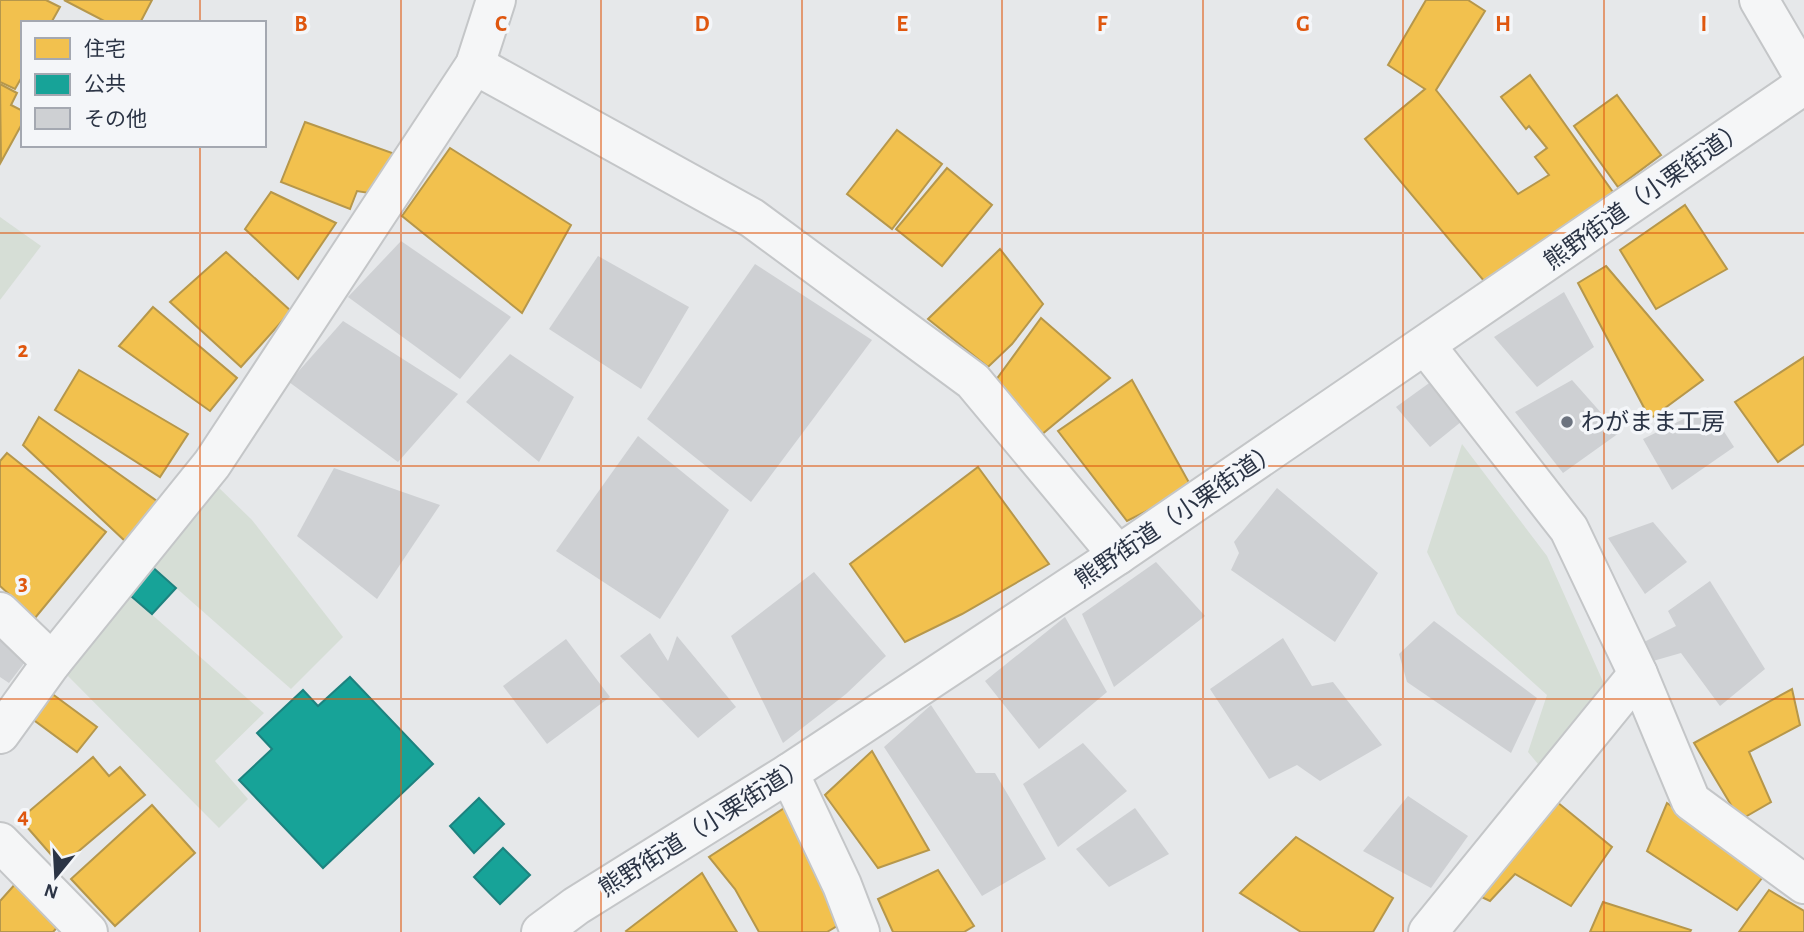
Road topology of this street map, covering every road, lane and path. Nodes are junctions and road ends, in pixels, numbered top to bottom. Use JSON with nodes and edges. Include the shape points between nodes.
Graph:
{"nodes":[{"id":1,"x":496,"y":0,"type":"edge"},
{"id":2,"x":1759,"y":0,"type":"edge"},
{"id":3,"x":475,"y":65,"type":"junction"},
{"id":4,"x":1804,"y":77,"type":"edge"},
{"id":5,"x":1804,"y":85,"type":"edge"},
{"id":6,"x":1426,"y":346,"type":"junction"},
{"id":7,"x":1118,"y":555,"type":"junction"},
{"id":8,"x":0,"y":612,"type":"edge"},
{"id":9,"x":52,"y":662,"type":"junction"},
{"id":10,"x":1638,"y":674,"type":"junction"},
{"id":11,"x":0,"y":734,"type":"edge"},
{"id":12,"x":789,"y":773,"type":"junction"},
{"id":13,"x":0,"y":842,"type":"edge"},
{"id":14,"x":1804,"y":884,"type":"edge"},
{"id":15,"x":88,"y":932,"type":"edge"},
{"id":16,"x":541,"y":932,"type":"edge"},
{"id":17,"x":860,"y":932,"type":"edge"},
{"id":18,"x":1429,"y":932,"type":"edge"}],
"edges":[{"from":1,"to":3,"type":"street"},
{"from":2,"to":4,"type":"street"},
{"from":3,"to":7,"type":"street","via":[[752,218],[973,381]]},
{"from":3,"to":9,"type":"street","via":[[212,464]]},
{"from":5,"to":6,"type":"street","name":"熊野街道（小栗街道）"},
{"from":6,"to":7,"type":"street","name":"熊野街道（小栗街道）"},
{"from":6,"to":10,"type":"street","via":[[1569,529]]},
{"from":7,"to":12,"type":"street","name":"熊野街道（小栗街道）"},
{"from":8,"to":9,"type":"street"},
{"from":9,"to":11,"type":"street"},
{"from":10,"to":14,"type":"street","via":[[1691,801]]},
{"from":10,"to":18,"type":"street"},
{"from":12,"to":16,"type":"street","name":"熊野街道（小栗街道）"},
{"from":12,"to":17,"type":"street"},
{"from":13,"to":15,"type":"street"}]}
